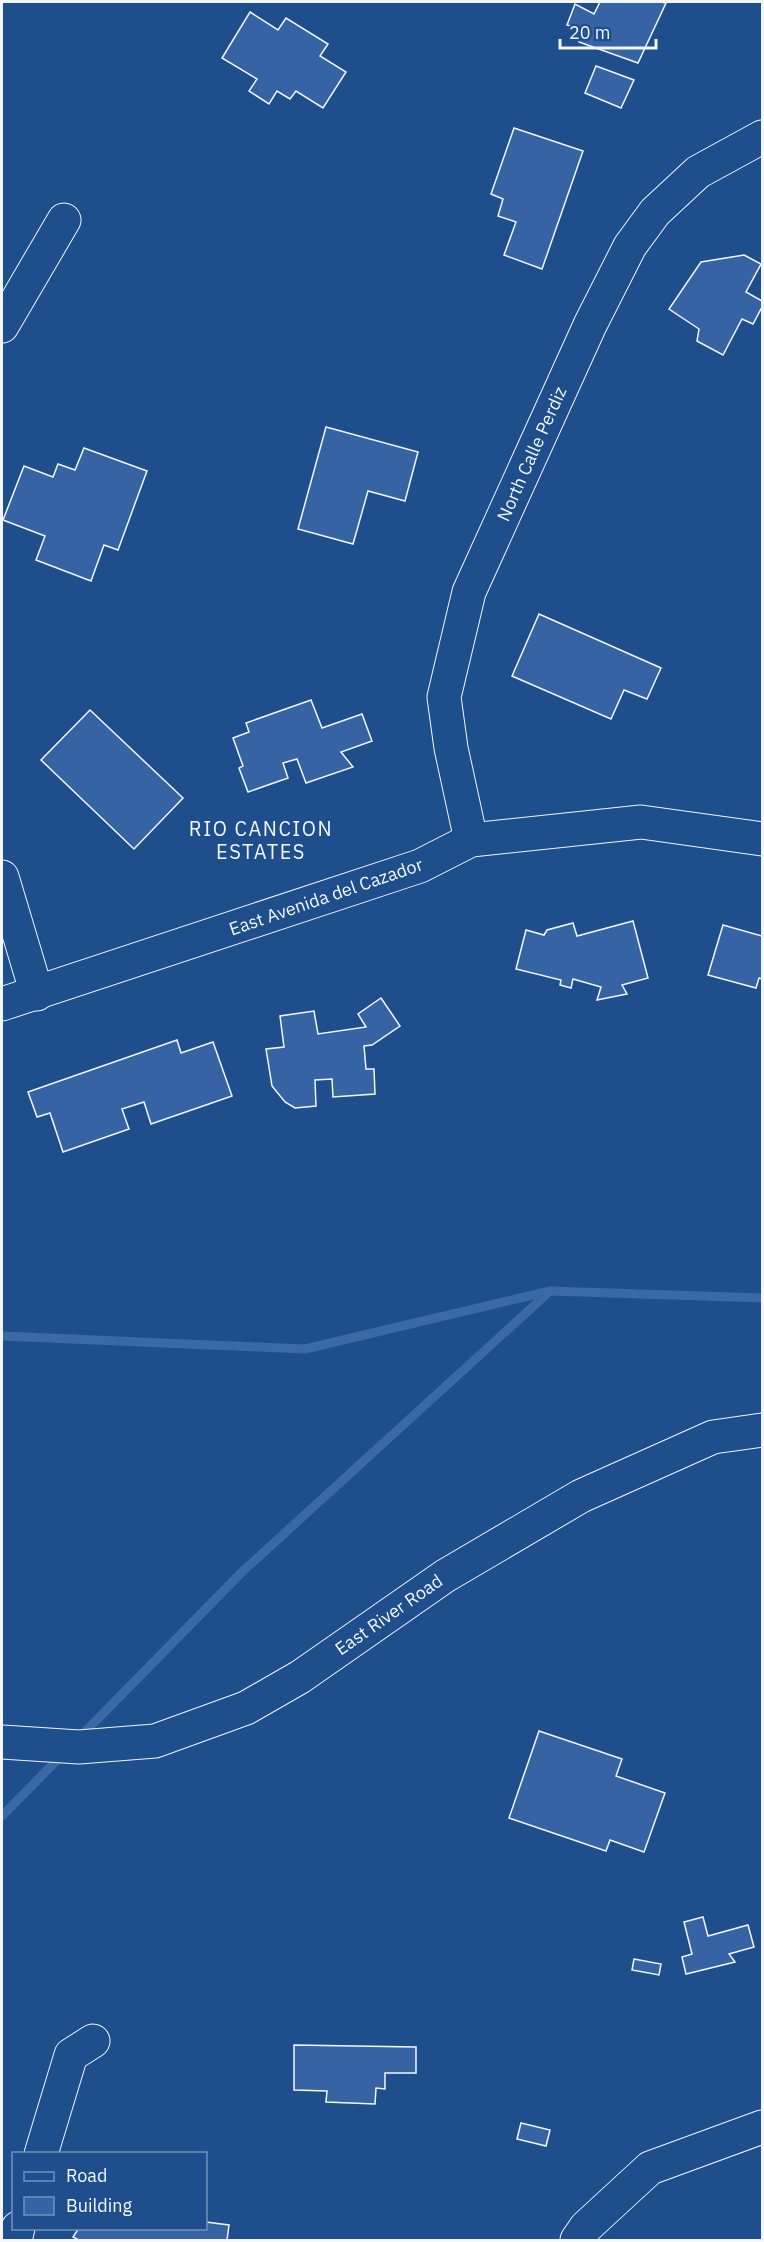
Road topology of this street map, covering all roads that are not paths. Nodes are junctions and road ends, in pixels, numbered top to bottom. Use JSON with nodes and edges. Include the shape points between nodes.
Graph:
{"nodes":[{"id":1,"x":762,"y":137,"type":"edge"},
{"id":2,"x":64,"y":220,"type":"dead end"},
{"id":3,"x":2,"y":326,"type":"edge"},
{"id":4,"x":762,"y":839,"type":"edge"},
{"id":5,"x":471,"y":840,"type":"junction"},
{"id":6,"x":2,"y":877,"type":"edge"},
{"id":7,"x":37,"y":994,"type":"junction"},
{"id":8,"x":2,"y":1004,"type":"edge"},
{"id":9,"x":762,"y":1430,"type":"edge"},
{"id":10,"x":2,"y":1742,"type":"edge"},
{"id":11,"x":93,"y":2041,"type":"dead end"},
{"id":12,"x":762,"y":2127,"type":"edge"},
{"id":13,"x":42,"y":2152,"type":"edge"},
{"id":14,"x":577,"y":2241,"type":"edge"}],
"edges":[{"from":1,"to":5,"type":"street","name":"North Calle Perdiz","via":[[698,172],[655,212],[630,246],[469,592],[444,697],[450,748]]},
{"from":2,"to":3,"type":"street"},
{"from":4,"to":5,"type":"street","name":"East Avenida del Cazador","via":[[641,822]]},
{"from":5,"to":7,"type":"street","name":"East Avenida del Cazador","via":[[420,866]]},
{"from":6,"to":7,"type":"street"},
{"from":7,"to":8,"type":"street","name":"East Avenida del Cazador"},
{"from":9,"to":10,"type":"street","name":"East River Road","via":[[713,1437],[581,1496],[445,1576],[300,1677],[246,1708],[154,1741],[79,1747]]},
{"from":11,"to":13,"type":"street","via":[[71,2055]]},
{"from":12,"to":14,"type":"street","via":[[650,2168],[586,2227]]}]}
